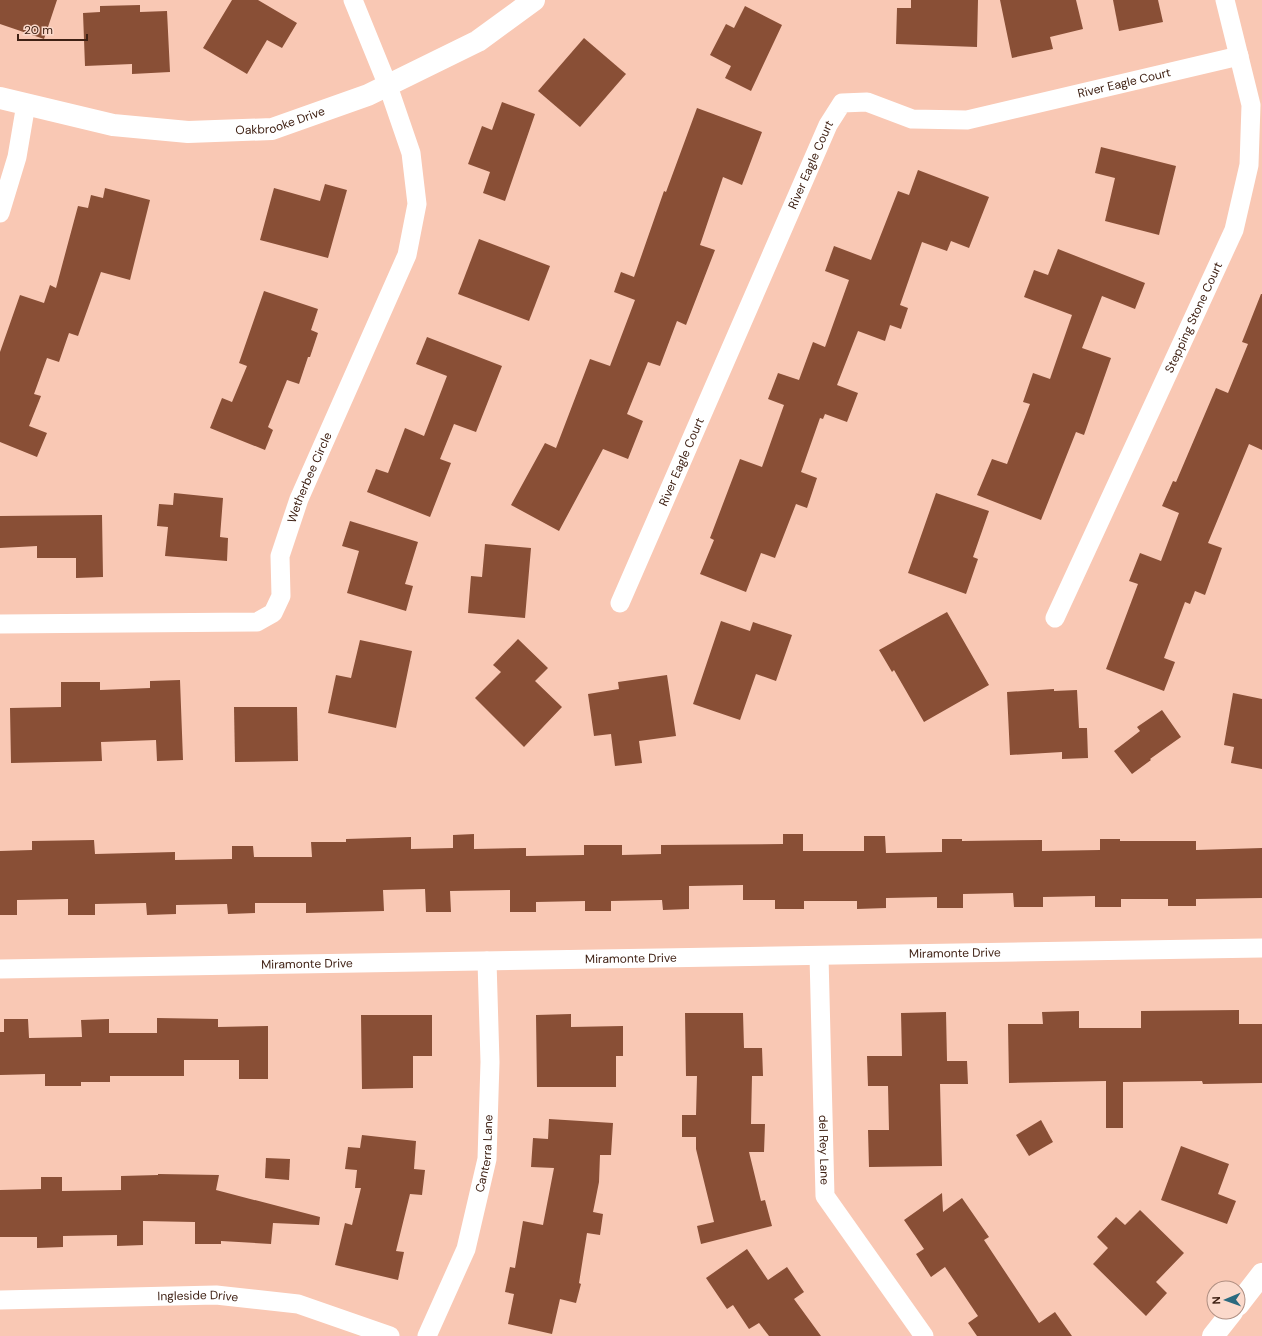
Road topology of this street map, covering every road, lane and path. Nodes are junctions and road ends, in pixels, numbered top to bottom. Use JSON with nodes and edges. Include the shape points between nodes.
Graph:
{"nodes":[{"id":1,"x":353,"y":0,"type":"edge"},
{"id":2,"x":534,"y":0,"type":"edge"},
{"id":3,"x":1225,"y":0,"type":"edge"},
{"id":4,"x":1239,"y":56,"type":"junction"},
{"id":5,"x":388,"y":86,"type":"junction"},
{"id":6,"x":0,"y":98,"type":"edge"},
{"id":7,"x":26,"y":104,"type":"junction"},
{"id":8,"x":0,"y":213,"type":"edge"},
{"id":9,"x":620,"y":603,"type":"dead end"},
{"id":10,"x":1055,"y":618,"type":"dead end"},
{"id":11,"x":0,"y":624,"type":"edge"},
{"id":12,"x":1262,"y":948,"type":"edge"},
{"id":13,"x":819,"y":956,"type":"junction"},
{"id":14,"x":487,"y":961,"type":"junction"},
{"id":15,"x":0,"y":969,"type":"edge"},
{"id":16,"x":1262,"y":1274,"type":"edge"},
{"id":17,"x":1246,"y":1295,"type":"edge"},
{"id":18,"x":0,"y":1300,"type":"edge"},
{"id":19,"x":1226,"y":1320,"type":"edge"},
{"id":20,"x":390,"y":1336,"type":"edge"},
{"id":21,"x":427,"y":1336,"type":"edge"},
{"id":22,"x":924,"y":1336,"type":"edge"},
{"id":23,"x":1213,"y":1336,"type":"edge"}],
"edges":[{"from":1,"to":5,"type":"street","name":"Wetherbee Circle"},
{"from":2,"to":5,"type":"street","name":"Oakbrooke Drive","via":[[478,41]]},
{"from":3,"to":4,"type":"street","name":"Stepping Stone Court"},
{"from":4,"to":9,"type":"street","name":"River Eagle Court","via":[[967,120],[912,119],[867,102],[842,102],[828,125]]},
{"from":4,"to":10,"type":"street","name":"Stepping Stone Court","via":[[1251,105],[1248,165],[1234,230]]},
{"from":5,"to":7,"type":"street","name":"Oakbrooke Drive","via":[[272,129],[188,132],[113,125]]},
{"from":5,"to":11,"type":"street","name":"Wetherbee Circle","via":[[411,153],[417,204],[407,255],[300,499],[280,556],[281,596],[273,613],[257,622]]},
{"from":6,"to":7,"type":"street","name":"Oakbrooke Drive"},
{"from":7,"to":8,"type":"street","via":[[16,157]]},
{"from":12,"to":13,"type":"street","name":"Miramonte Drive"},
{"from":13,"to":14,"type":"street","name":"Miramonte Drive"},
{"from":13,"to":22,"type":"street","name":"del Rey Lane","via":[[825,1196]]},
{"from":14,"to":15,"type":"street","name":"Miramonte Drive"},
{"from":14,"to":21,"type":"street","name":"Canterra Lane","via":[[490,1062],[487,1159],[466,1249]]},
{"from":16,"to":17,"type":"street"},
{"from":18,"to":20,"type":"street","name":"Ingleside Drive","via":[[216,1295],[298,1304]]},
{"from":19,"to":23,"type":"street"}]}
